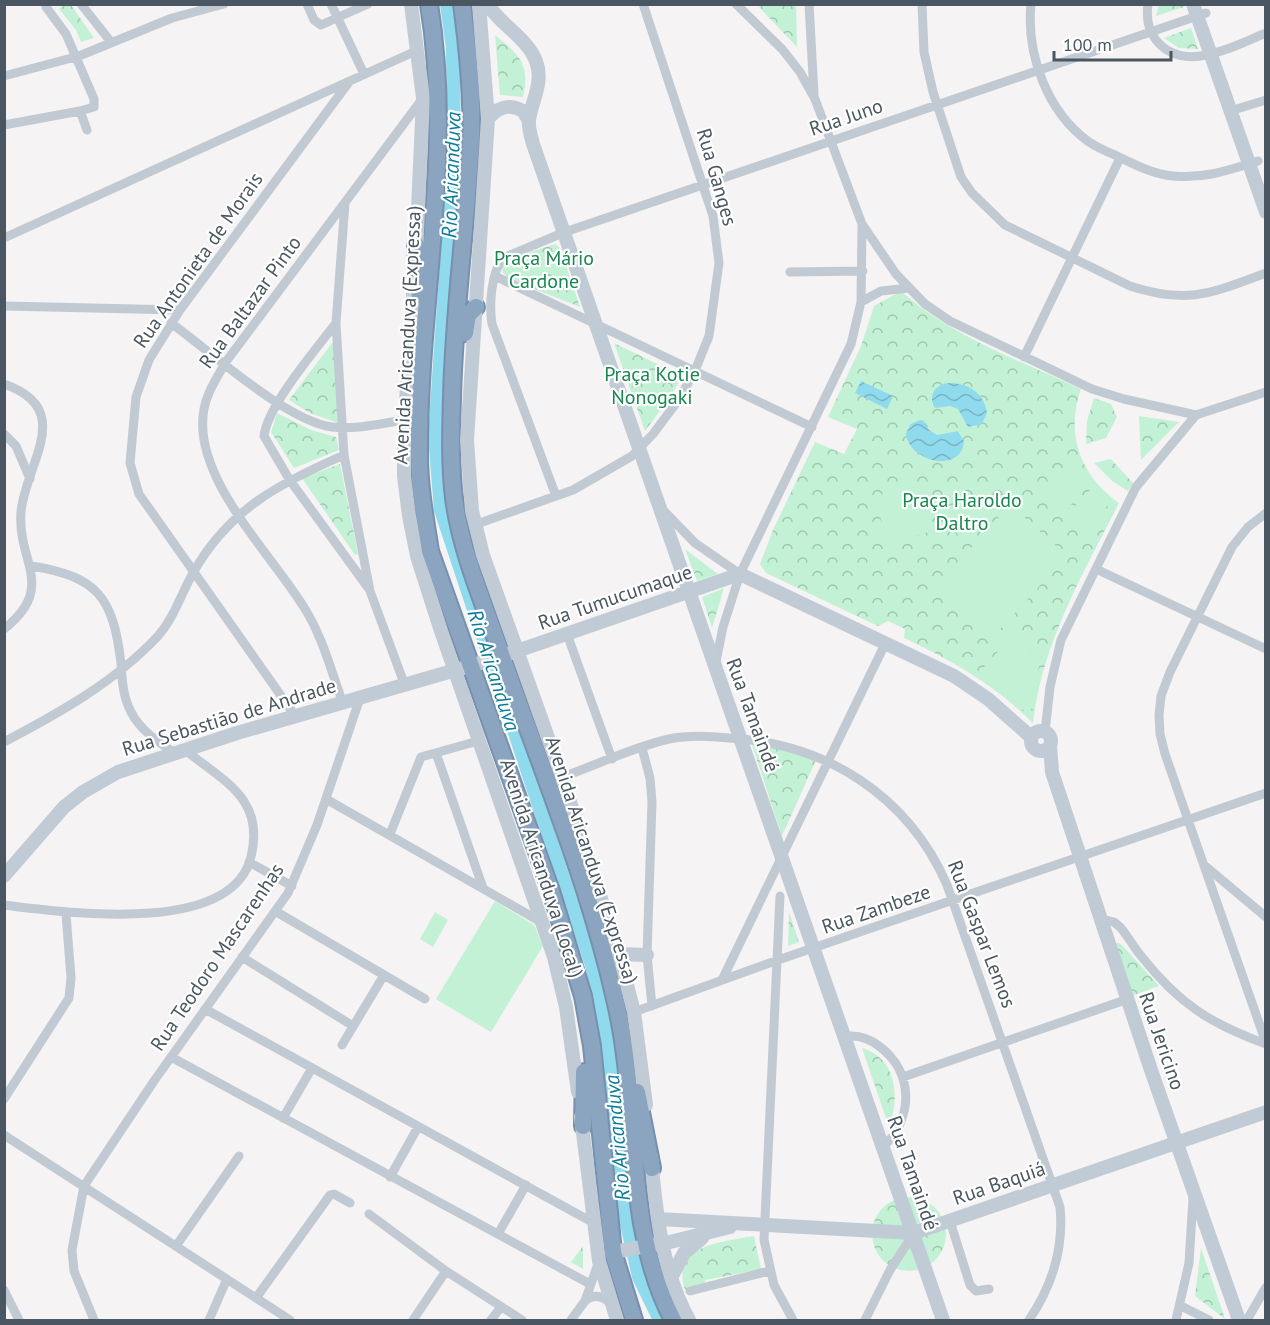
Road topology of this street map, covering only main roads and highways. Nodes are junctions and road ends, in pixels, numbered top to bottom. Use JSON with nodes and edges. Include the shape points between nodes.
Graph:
{"nodes":[{"id":1,"x":429,"y":4,"type":"edge"},
{"id":2,"x":462,"y":4,"type":"edge"},
{"id":3,"x":416,"y":245,"type":"road end"},
{"id":4,"x":476,"y":307,"type":"road end"},
{"id":5,"x":424,"y":363,"type":"junction"},
{"id":6,"x":451,"y":435,"type":"junction"},
{"id":7,"x":569,"y":944,"type":"junction"},
{"id":8,"x":626,"y":1012,"type":"junction"},
{"id":9,"x":583,"y":1126,"type":"road end"},
{"id":10,"x":652,"y":1168,"type":"road end"},
{"id":11,"x":634,"y":1320,"type":"edge"},
{"id":12,"x":673,"y":1320,"type":"edge"}],
"edges":[{"from":1,"to":5,"type":"highway","name":"Avenida Aricanduva (Expressa)","via":[[435,40],[438,135]]},
{"from":2,"to":6,"type":"highway","via":[[471,136]]},
{"from":3,"to":5,"type":"highway"},
{"from":4,"to":6,"type":"highway","via":[[466,320]]},
{"from":5,"to":7,"type":"highway","name":"Avenida Aricanduva (Expressa)","via":[[419,456],[430,550],[467,667]]},
{"from":6,"to":8,"type":"highway","name":"Avenida Aricanduva (Expressa)","via":[[457,516],[466,550]]},
{"from":7,"to":9,"type":"highway","via":[[584,1058]]},
{"from":7,"to":11,"type":"highway","name":"Avenida Aricanduva (Expressa)","via":[[592,1046],[610,1255]]},
{"from":8,"to":10,"type":"highway"},
{"from":8,"to":12,"type":"highway","name":"Avenida Aricanduva (Expressa)","via":[[650,1249],[663,1302]]}]}
